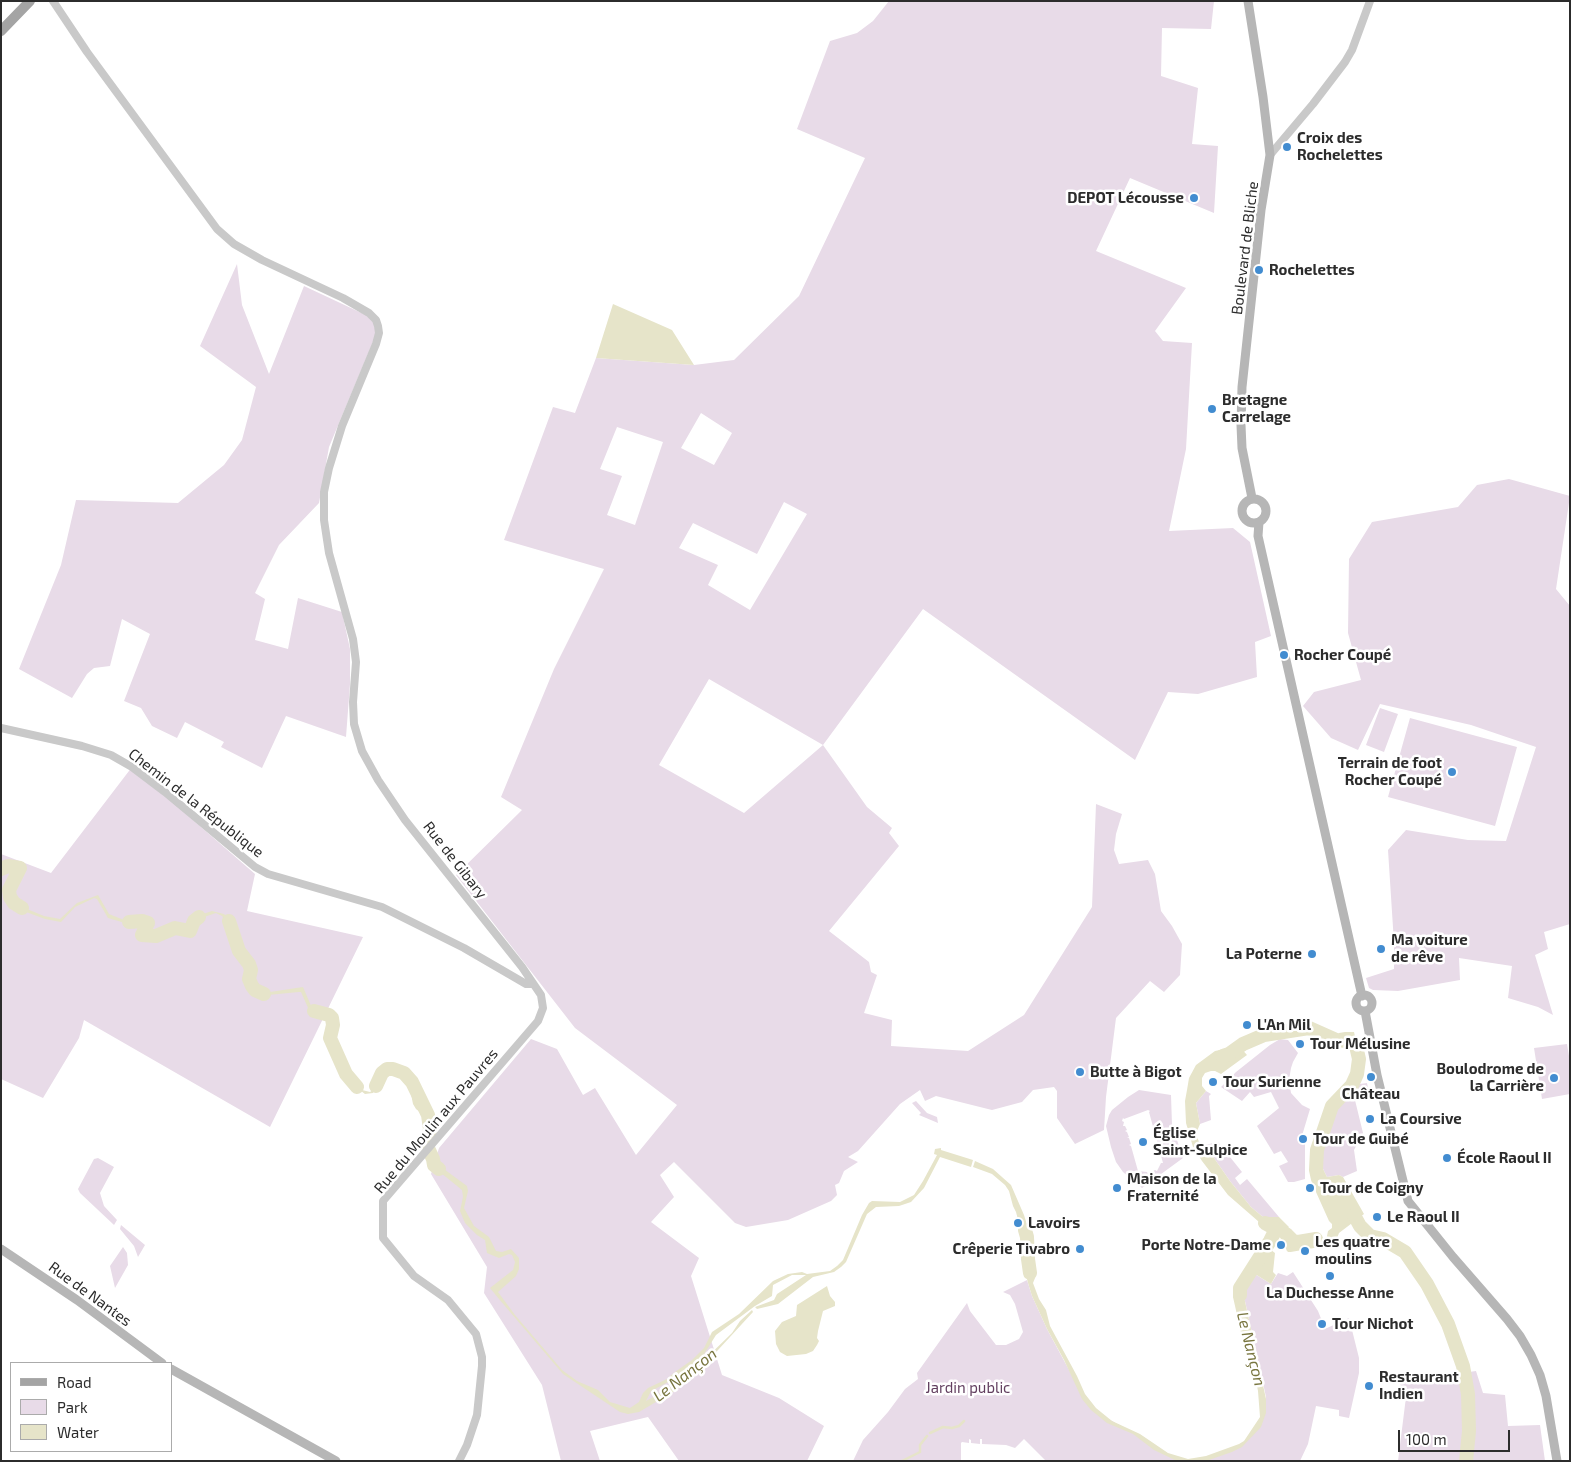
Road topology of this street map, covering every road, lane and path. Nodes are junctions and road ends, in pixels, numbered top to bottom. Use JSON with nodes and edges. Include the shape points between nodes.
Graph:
{"nodes":[{"id":1,"x":52,"y":1,"type":"edge"},
{"id":2,"x":1248,"y":1,"type":"edge"},
{"id":3,"x":1370,"y":1,"type":"edge"},
{"id":4,"x":27,"y":5,"type":"edge"},
{"id":5,"x":1,"y":31,"type":"edge"},
{"id":6,"x":1270,"y":155,"type":"junction"},
{"id":7,"x":1252,"y":498,"type":"junction"},
{"id":8,"x":1259,"y":522,"type":"junction"},
{"id":9,"x":1,"y":728,"type":"edge"},
{"id":10,"x":533,"y":984,"type":"junction"},
{"id":11,"x":544,"y":1008,"type":"joint"},
{"id":12,"x":1,"y":1249,"type":"edge"},
{"id":13,"x":161,"y":1362,"type":"edge"},
{"id":14,"x":172,"y":1371,"type":"edge"},
{"id":15,"x":336,"y":1461,"type":"edge"},
{"id":16,"x":459,"y":1461,"type":"edge"},
{"id":17,"x":1557,"y":1461,"type":"edge"}],
"edges":[{"from":1,"to":10,"type":"street","name":"Rue de Gibary","via":[[217,229],[234,244],[343,298],[376,320],[379,333],[376,344],[342,426],[324,492],[329,554],[353,639],[356,662],[354,724],[362,751],[405,820]]},
{"from":2,"to":6,"type":"main road","name":"Boulevard de Bliche"},
{"from":3,"to":6,"type":"street","via":[[1345,62]]},
{"from":4,"to":5,"type":"main road"},
{"from":6,"to":7,"type":"main road","name":"Boulevard de Bliche","via":[[1242,387],[1242,448]]},
{"from":7,"to":8,"type":"main road","via":[[1262,502],[1266,508],[1265,516]]},
{"from":7,"to":8,"type":"main road","via":[[1243,504],[1242,515],[1247,521]]},
{"from":8,"to":17,"type":"main road","via":[[1258,536],[1362,996],[1368,996],[1372,1002],[1365,1011],[1408,1201],[1508,1319],[1528,1348],[1546,1396]]},
{"from":9,"to":10,"type":"street","name":"Chemin de la République","via":[[111,755],[165,792],[255,867],[268,874],[382,907],[464,948],[526,984]]},
{"from":10,"to":11,"type":"street","name":"Rue de Gibary","via":[[541,995]]},
{"from":11,"to":16,"type":"street","name":"Rue du Moulin aux Pauvres","via":[[538,1021],[384,1201],[383,1238],[414,1276],[448,1300],[476,1334],[482,1357],[477,1416]]},
{"from":12,"to":13,"type":"main road","name":"Rue de Nantes"},
{"from":14,"to":15,"type":"main road"}]}
